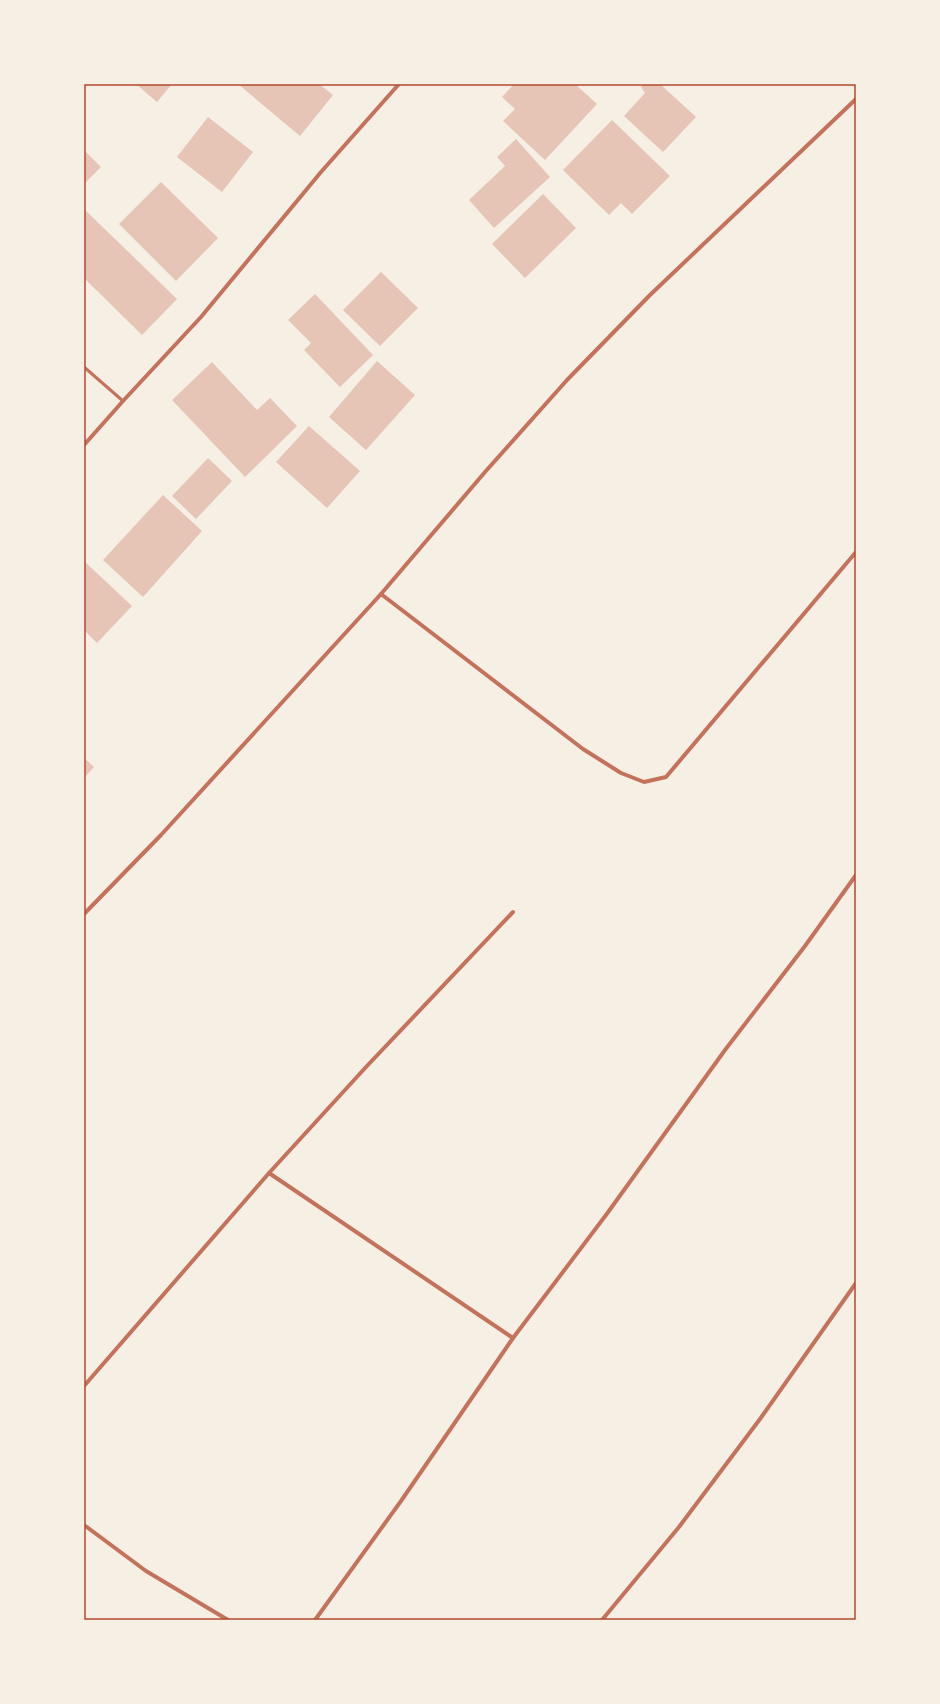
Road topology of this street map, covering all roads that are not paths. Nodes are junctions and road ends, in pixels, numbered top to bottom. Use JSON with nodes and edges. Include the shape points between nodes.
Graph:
{"nodes":[{"id":1,"x":399,"y":84,"type":"edge"},
{"id":2,"x":856,"y":100,"type":"edge"},
{"id":3,"x":84,"y":367,"type":"edge"},
{"id":4,"x":123,"y":401,"type":"junction"},
{"id":5,"x":84,"y":445,"type":"edge"},
{"id":6,"x":856,"y":552,"type":"edge"},
{"id":7,"x":381,"y":594,"type":"junction"},
{"id":8,"x":856,"y":875,"type":"edge"},
{"id":9,"x":513,"y":912,"type":"dead end"},
{"id":10,"x":84,"y":914,"type":"edge"},
{"id":11,"x":269,"y":1173,"type":"junction"},
{"id":12,"x":856,"y":1283,"type":"edge"},
{"id":13,"x":513,"y":1338,"type":"junction"},
{"id":14,"x":84,"y":1386,"type":"edge"},
{"id":15,"x":84,"y":1525,"type":"edge"},
{"id":16,"x":228,"y":1620,"type":"edge"},
{"id":17,"x":315,"y":1620,"type":"edge"},
{"id":18,"x":602,"y":1620,"type":"edge"}],
"edges":[{"from":1,"to":4,"type":"street","via":[[321,172],[201,317]]},
{"from":2,"to":7,"type":"street","via":[[650,295],[567,380]]},
{"from":3,"to":4,"type":"lane"},
{"from":4,"to":5,"type":"street"},
{"from":6,"to":7,"type":"street","via":[[666,777],[644,782],[621,773],[583,749]]},
{"from":7,"to":10,"type":"street","via":[[161,835]]},
{"from":8,"to":13,"type":"street"},
{"from":9,"to":11,"type":"street"},
{"from":11,"to":13,"type":"street"},
{"from":11,"to":14,"type":"street"},
{"from":12,"to":18,"type":"street","via":[[679,1527]]},
{"from":13,"to":17,"type":"street","via":[[402,1501]]},
{"from":15,"to":16,"type":"street","via":[[146,1571]]}]}
